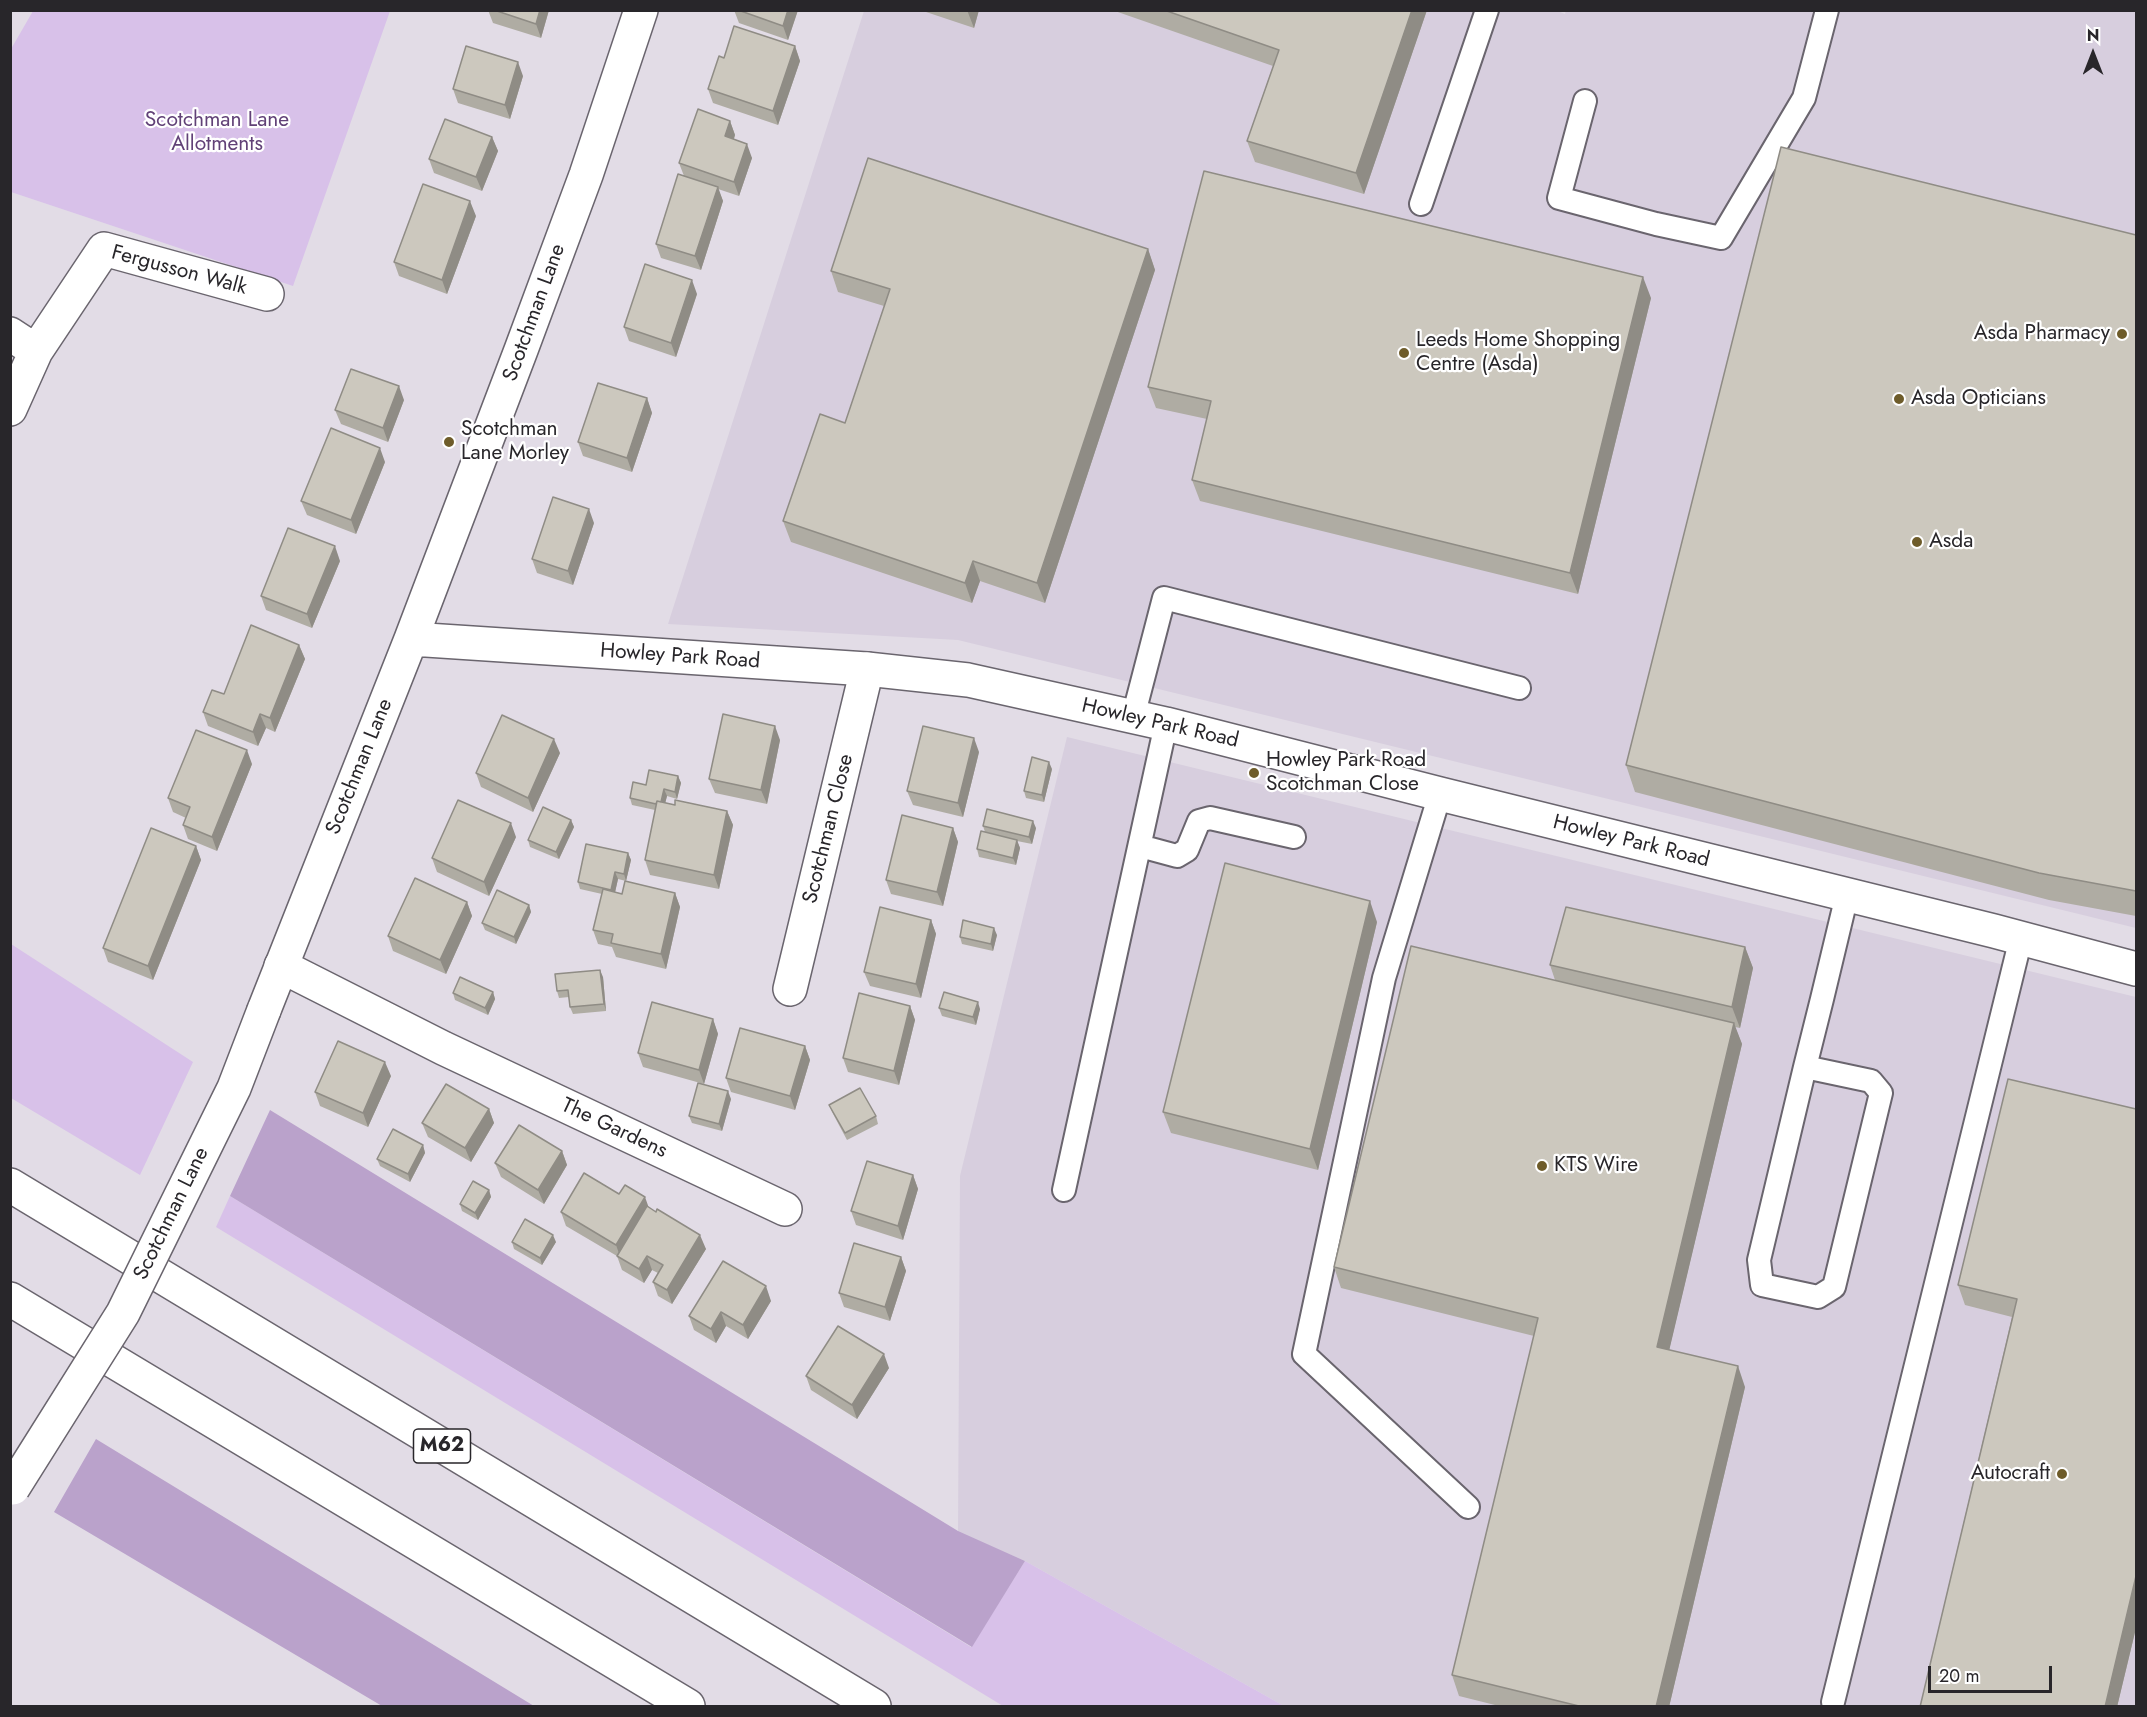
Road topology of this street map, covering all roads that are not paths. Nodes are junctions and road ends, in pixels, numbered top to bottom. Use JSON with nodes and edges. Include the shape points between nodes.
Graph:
{"nodes":[{"id":1,"x":641,"y":10,"type":"edge"},
{"id":2,"x":1487,"y":10,"type":"edge"},
{"id":3,"x":1827,"y":10,"type":"edge"},
{"id":4,"x":1585,"y":101,"type":"dead end"},
{"id":5,"x":1421,"y":204,"type":"dead end"},
{"id":6,"x":267,"y":294,"type":"dead end"},
{"id":7,"x":23,"y":343,"type":"edge"},
{"id":8,"x":10,"y":409,"type":"edge"},
{"id":9,"x":411,"y":639,"type":"junction"},
{"id":10,"x":867,"y":669,"type":"junction"},
{"id":11,"x":1519,"y":688,"type":"dead end"},
{"id":12,"x":1133,"y":717,"type":"junction"},
{"id":13,"x":1166,"y":724,"type":"junction"},
{"id":14,"x":1440,"y":794,"type":"junction"},
{"id":15,"x":1294,"y":837,"type":"dead end"},
{"id":16,"x":1140,"y":846,"type":"junction"},
{"id":17,"x":1847,"y":895,"type":"junction"},
{"id":18,"x":2021,"y":938,"type":"junction"},
{"id":19,"x":281,"y":966,"type":"junction"},
{"id":20,"x":2136,"y":969,"type":"edge"},
{"id":21,"x":790,"y":989,"type":"dead end"},
{"id":22,"x":1805,"y":1067,"type":"junction"},
{"id":23,"x":10,"y":1185,"type":"edge"},
{"id":24,"x":1064,"y":1190,"type":"dead end"},
{"id":25,"x":785,"y":1209,"type":"dead end"},
{"id":26,"x":10,"y":1299,"type":"edge"},
{"id":27,"x":12,"y":1490,"type":"edge"},
{"id":28,"x":1468,"y":1507,"type":"dead end"},
{"id":29,"x":1833,"y":1702,"type":"dead end"},
{"id":30,"x":688,"y":1707,"type":"edge"},
{"id":31,"x":874,"y":1707,"type":"edge"}],
"edges":[{"from":1,"to":9,"type":"main road","name":"Scotchman Lane","via":[[586,175]]},
{"from":2,"to":5,"type":"lane"},
{"from":3,"to":4,"type":"lane","via":[[1804,98],[1721,238],[1559,198]]},
{"from":6,"to":7,"type":"main road","name":"Fergusson Walk","via":[[104,249]]},
{"from":7,"to":8,"type":"main road","name":"Fergusson Walk"},
{"from":9,"to":10,"type":"main road","name":"Howley Park Road"},
{"from":9,"to":19,"type":"main road","name":"Scotchman Lane"},
{"from":10,"to":12,"type":"main road","name":"Howley Park Road","via":[[968,680]]},
{"from":10,"to":21,"type":"main road","name":"Scotchman Close"},
{"from":11,"to":12,"type":"lane","via":[[1164,598]]},
{"from":12,"to":13,"type":"main road","name":"Howley Park Road"},
{"from":13,"to":14,"type":"main road","name":"Howley Park Road"},
{"from":13,"to":16,"type":"lane"},
{"from":14,"to":17,"type":"main road","name":"Howley Park Road"},
{"from":14,"to":28,"type":"lane","via":[[1384,978],[1304,1354]]},
{"from":15,"to":16,"type":"lane","via":[[1210,818],[1199,821],[1187,850],[1177,856]]},
{"from":16,"to":24,"type":"lane"},
{"from":17,"to":18,"type":"main road","name":"Howley Park Road"},
{"from":17,"to":22,"type":"lane"},
{"from":18,"to":20,"type":"main road","name":"Howley Park Road"},
{"from":18,"to":29,"type":"lane"},
{"from":19,"to":25,"type":"main road","name":"The Gardens","via":[[439,1058]]},
{"from":19,"to":27,"type":"main road","name":"Scotchman Lane","bridge":true,"via":[[234,1088],[123,1313]]},
{"from":22,"to":22,"type":"lane","via":[[1759,1260],[1762,1285],[1818,1297],[1833,1287],[1881,1093],[1871,1081]]},
{"from":23,"to":31,"type":"main road","number":"M62"},
{"from":26,"to":30,"type":"main road"}]}
